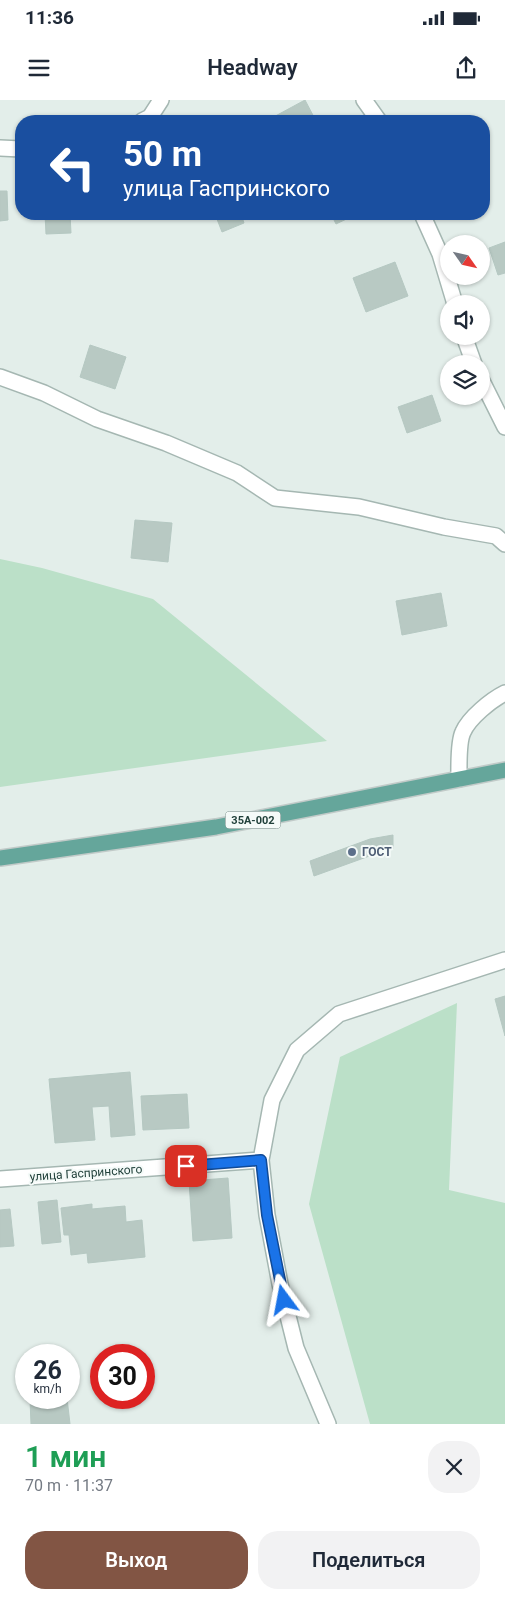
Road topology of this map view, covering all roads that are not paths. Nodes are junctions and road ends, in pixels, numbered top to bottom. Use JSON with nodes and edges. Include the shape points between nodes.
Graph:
{"nodes":[{"id":1,"x":161,"y":100,"type":"edge"},
{"id":2,"x":364,"y":100,"type":"edge"},
{"id":3,"x":151,"y":115,"type":"edge"},
{"id":4,"x":375,"y":115,"type":"edge"},
{"id":5,"x":0,"y":148,"type":"edge"},
{"id":6,"x":15,"y":149,"type":"edge"},
{"id":7,"x":425,"y":220,"type":"edge"},
{"id":8,"x":452,"y":295,"type":"edge"},
{"id":9,"x":0,"y":377,"type":"edge"},
{"id":10,"x":490,"y":397,"type":"edge"},
{"id":11,"x":505,"y":427,"type":"edge"},
{"id":12,"x":505,"y":544,"type":"edge"},
{"id":13,"x":505,"y":693,"type":"edge"},
{"id":14,"x":505,"y":770,"type":"edge"},
{"id":15,"x":459,"y":779,"type":"junction"},
{"id":16,"x":0,"y":858,"type":"edge"},
{"id":17,"x":505,"y":960,"type":"edge"},
{"id":18,"x":261,"y":1160,"type":"junction"},
{"id":19,"x":0,"y":1179,"type":"edge"},
{"id":20,"x":328,"y":1424,"type":"edge"}],
"edges":[{"from":1,"to":3,"type":"street"},
{"from":2,"to":4,"type":"street"},
{"from":5,"to":6,"type":"street"},
{"from":7,"to":8,"type":"street","via":[[440,254]]},
{"from":9,"to":12,"type":"street","via":[[44,393],[97,419],[237,473],[275,498],[359,507],[496,536]]},
{"from":10,"to":11,"type":"street"},
{"from":13,"to":15,"type":"street","via":[[471,720],[462,733]]},
{"from":14,"to":15,"type":"main road","number":"35А-002"},
{"from":15,"to":16,"type":"main road","number":"35А-002","via":[[216,827]]},
{"from":17,"to":18,"type":"street","via":[[339,1014],[297,1050],[272,1100]]},
{"from":18,"to":19,"type":"street","name":"улица Гаспринского"},
{"from":18,"to":20,"type":"street","via":[[267,1215],[296,1348]]}]}
